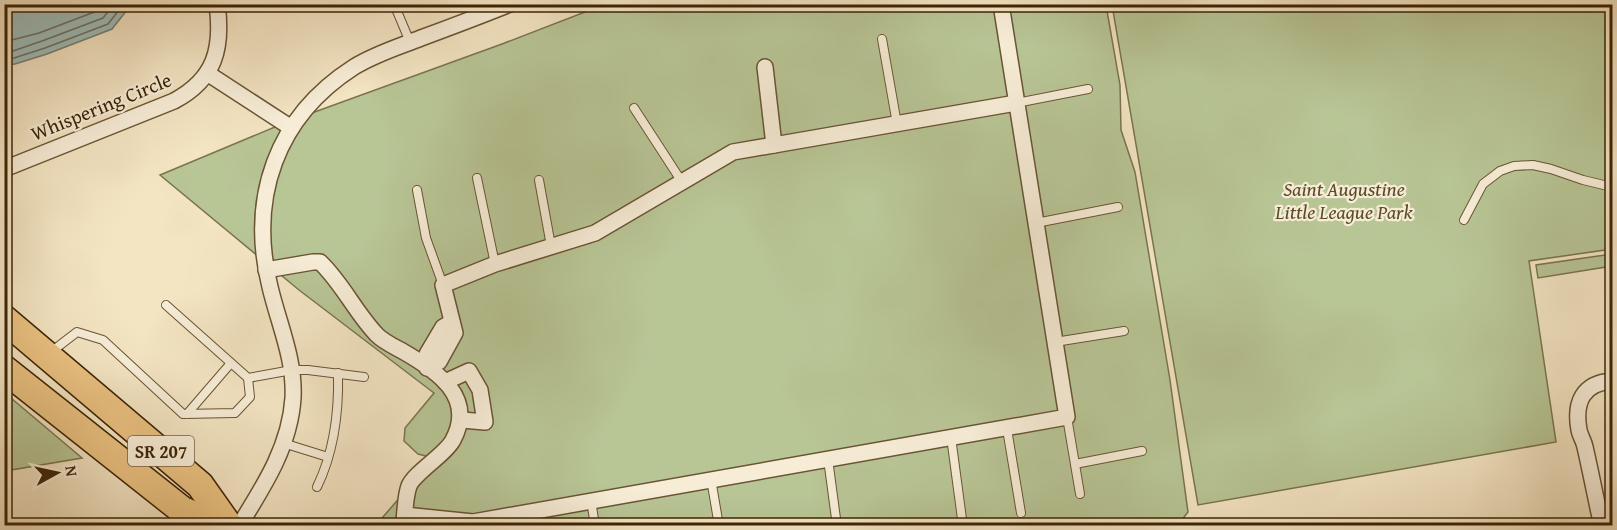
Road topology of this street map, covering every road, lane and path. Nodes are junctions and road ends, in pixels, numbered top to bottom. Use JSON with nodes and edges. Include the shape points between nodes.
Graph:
{"nodes":[{"id":1,"x":217,"y":4,"type":"edge"},
{"id":2,"x":394,"y":4,"type":"edge"},
{"id":3,"x":510,"y":4,"type":"edge"},
{"id":4,"x":1001,"y":4,"type":"edge"},
{"id":5,"x":882,"y":39,"type":"dead end"},
{"id":6,"x":410,"y":42,"type":"junction"},
{"id":7,"x":765,"y":67,"type":"dead end"},
{"id":8,"x":207,"y":73,"type":"junction"},
{"id":9,"x":1088,"y":89,"type":"dead end"},
{"id":10,"x":1016,"y":103,"type":"junction"},
{"id":11,"x":634,"y":108,"type":"dead end"},
{"id":12,"x":897,"y":124,"type":"junction"},
{"id":13,"x":290,"y":127,"type":"junction"},
{"id":14,"x":774,"y":145,"type":"junction"},
{"id":15,"x":4,"y":169,"type":"edge"},
{"id":16,"x":477,"y":178,"type":"dead end"},
{"id":17,"x":539,"y":180,"type":"dead end"},
{"id":18,"x":682,"y":182,"type":"junction"},
{"id":19,"x":1612,"y":187,"type":"edge"},
{"id":20,"x":417,"y":190,"type":"dead end"},
{"id":21,"x":1118,"y":207,"type":"dead end"},
{"id":22,"x":1464,"y":220,"type":"dead end"},
{"id":23,"x":1036,"y":223,"type":"junction"},
{"id":24,"x":551,"y":246,"type":"junction"},
{"id":25,"x":495,"y":264,"type":"junction"},
{"id":26,"x":266,"y":270,"type":"junction"},
{"id":27,"x":443,"y":285,"type":"junction"},
{"id":28,"x":166,"y":305,"type":"dead end"},
{"id":29,"x":4,"y":320,"type":"edge"},
{"id":30,"x":1124,"y":331,"type":"dead end"},
{"id":31,"x":1055,"y":342,"type":"junction"},
{"id":32,"x":47,"y":355,"type":"junction"},
{"id":33,"x":231,"y":363,"type":"junction"},
{"id":34,"x":429,"y":366,"type":"junction"},
{"id":35,"x":4,"y":369,"type":"edge"},
{"id":36,"x":292,"y":370,"type":"junction"},
{"id":37,"x":338,"y":373,"type":"junction"},
{"id":38,"x":364,"y":377,"type":"dead end"},
{"id":39,"x":248,"y":378,"type":"junction"},
{"id":40,"x":1612,"y":381,"type":"edge"},
{"id":41,"x":445,"y":382,"type":"junction"},
{"id":42,"x":187,"y":414,"type":"junction"},
{"id":43,"x":1067,"y":417,"type":"junction"},
{"id":44,"x":462,"y":420,"type":"junction"},
{"id":45,"x":1007,"y":429,"type":"junction"},
{"id":46,"x":951,"y":438,"type":"junction"},
{"id":47,"x":283,"y":443,"type":"junction"},
{"id":48,"x":1142,"y":451,"type":"dead end"},
{"id":49,"x":328,"y":457,"type":"junction"},
{"id":50,"x":828,"y":459,"type":"junction"},
{"id":51,"x":1075,"y":464,"type":"junction"},
{"id":52,"x":711,"y":479,"type":"junction"},
{"id":53,"x":317,"y":487,"type":"dead end"},
{"id":54,"x":1080,"y":494,"type":"dead end"},
{"id":55,"x":591,"y":500,"type":"junction"},
{"id":56,"x":1022,"y":513,"type":"dead end"},
{"id":57,"x":962,"y":519,"type":"dead end"},
{"id":58,"x":405,"y":520,"type":"edge"},
{"id":59,"x":473,"y":524,"type":"edge"},
{"id":60,"x":218,"y":525,"type":"edge"},
{"id":61,"x":229,"y":525,"type":"edge"},
{"id":62,"x":238,"y":525,"type":"edge"},
{"id":63,"x":595,"y":525,"type":"edge"},
{"id":64,"x":719,"y":525,"type":"edge"},
{"id":65,"x":837,"y":525,"type":"edge"},
{"id":66,"x":1602,"y":525,"type":"edge"}],
"edges":[{"from":1,"to":8,"type":"street","name":"Whispering Circle","via":[[219,39]]},
{"from":2,"to":6,"type":"lane"},
{"from":3,"to":6,"type":"street"},
{"from":4,"to":10,"type":"street"},
{"from":5,"to":12,"type":"lane"},
{"from":6,"to":13,"type":"street","via":[[381,53],[338,78]]},
{"from":7,"to":14,"type":"street"},
{"from":8,"to":13,"type":"street"},
{"from":8,"to":15,"type":"street","name":"Whispering Circle","via":[[174,101]]},
{"from":9,"to":10,"type":"lane"},
{"from":10,"to":12,"type":"street"},
{"from":10,"to":23,"type":"street"},
{"from":11,"to":18,"type":"lane"},
{"from":12,"to":14,"type":"street"},
{"from":13,"to":26,"type":"street","via":[[266,194],[261,239]]},
{"from":14,"to":18,"type":"street","via":[[733,152]]},
{"from":16,"to":25,"type":"lane"},
{"from":17,"to":24,"type":"lane"},
{"from":18,"to":24,"type":"street","via":[[595,233]]},
{"from":19,"to":22,"type":"lane","via":[[1533,165],[1514,166],[1483,184]]},
{"from":20,"to":27,"type":"lane","via":[[426,238]]},
{"from":21,"to":23,"type":"lane"},
{"from":23,"to":31,"type":"street"},
{"from":24,"to":25,"type":"street"},
{"from":25,"to":27,"type":"street"},
{"from":26,"to":34,"type":"street","via":[[320,262],[335,276],[378,336]]},
{"from":26,"to":36,"type":"street"},
{"from":27,"to":34,"type":"street","via":[[452,322],[443,327],[427,354]]},
{"from":28,"to":33,"type":"lane"},
{"from":29,"to":32,"type":"highway","number":"SR 207"},
{"from":30,"to":31,"type":"lane"},
{"from":31,"to":43,"type":"street"},
{"from":32,"to":42,"type":"lane","via":[[77,332],[103,340]]},
{"from":32,"to":61,"type":"highway","number":"SR 207","via":[[200,485]]},
{"from":33,"to":39,"type":"lane"},
{"from":33,"to":42,"type":"lane"},
{"from":34,"to":41,"type":"street"},
{"from":35,"to":60,"type":"highway","number":"SR 207","via":[[182,510]]},
{"from":36,"to":37,"type":"lane"},
{"from":36,"to":39,"type":"lane"},
{"from":36,"to":47,"type":"street","via":[[291,416]]},
{"from":37,"to":38,"type":"lane"},
{"from":37,"to":49,"type":"lane","via":[[336,418]]},
{"from":39,"to":42,"type":"lane","via":[[250,397],[235,413]]},
{"from":40,"to":66,"type":"street","via":[[1591,385],[1582,396],[1577,413]]},
{"from":41,"to":44,"type":"street","via":[[458,399]]},
{"from":41,"to":44,"type":"street","via":[[469,371],[480,390],[485,422]]},
{"from":43,"to":45,"type":"street"},
{"from":43,"to":51,"type":"lane"},
{"from":44,"to":58,"type":"street","via":[[452,442],[410,485]]},
{"from":45,"to":46,"type":"street"},
{"from":45,"to":56,"type":"lane"},
{"from":46,"to":50,"type":"street"},
{"from":46,"to":57,"type":"lane"},
{"from":47,"to":49,"type":"lane"},
{"from":47,"to":62,"type":"street","via":[[266,483]]},
{"from":48,"to":51,"type":"lane"},
{"from":49,"to":53,"type":"lane"},
{"from":50,"to":52,"type":"street"},
{"from":50,"to":65,"type":"lane"},
{"from":51,"to":54,"type":"lane"},
{"from":52,"to":55,"type":"street"},
{"from":52,"to":64,"type":"lane"},
{"from":55,"to":59,"type":"street"},
{"from":55,"to":63,"type":"lane"},
{"from":58,"to":59,"type":"street"}]}
